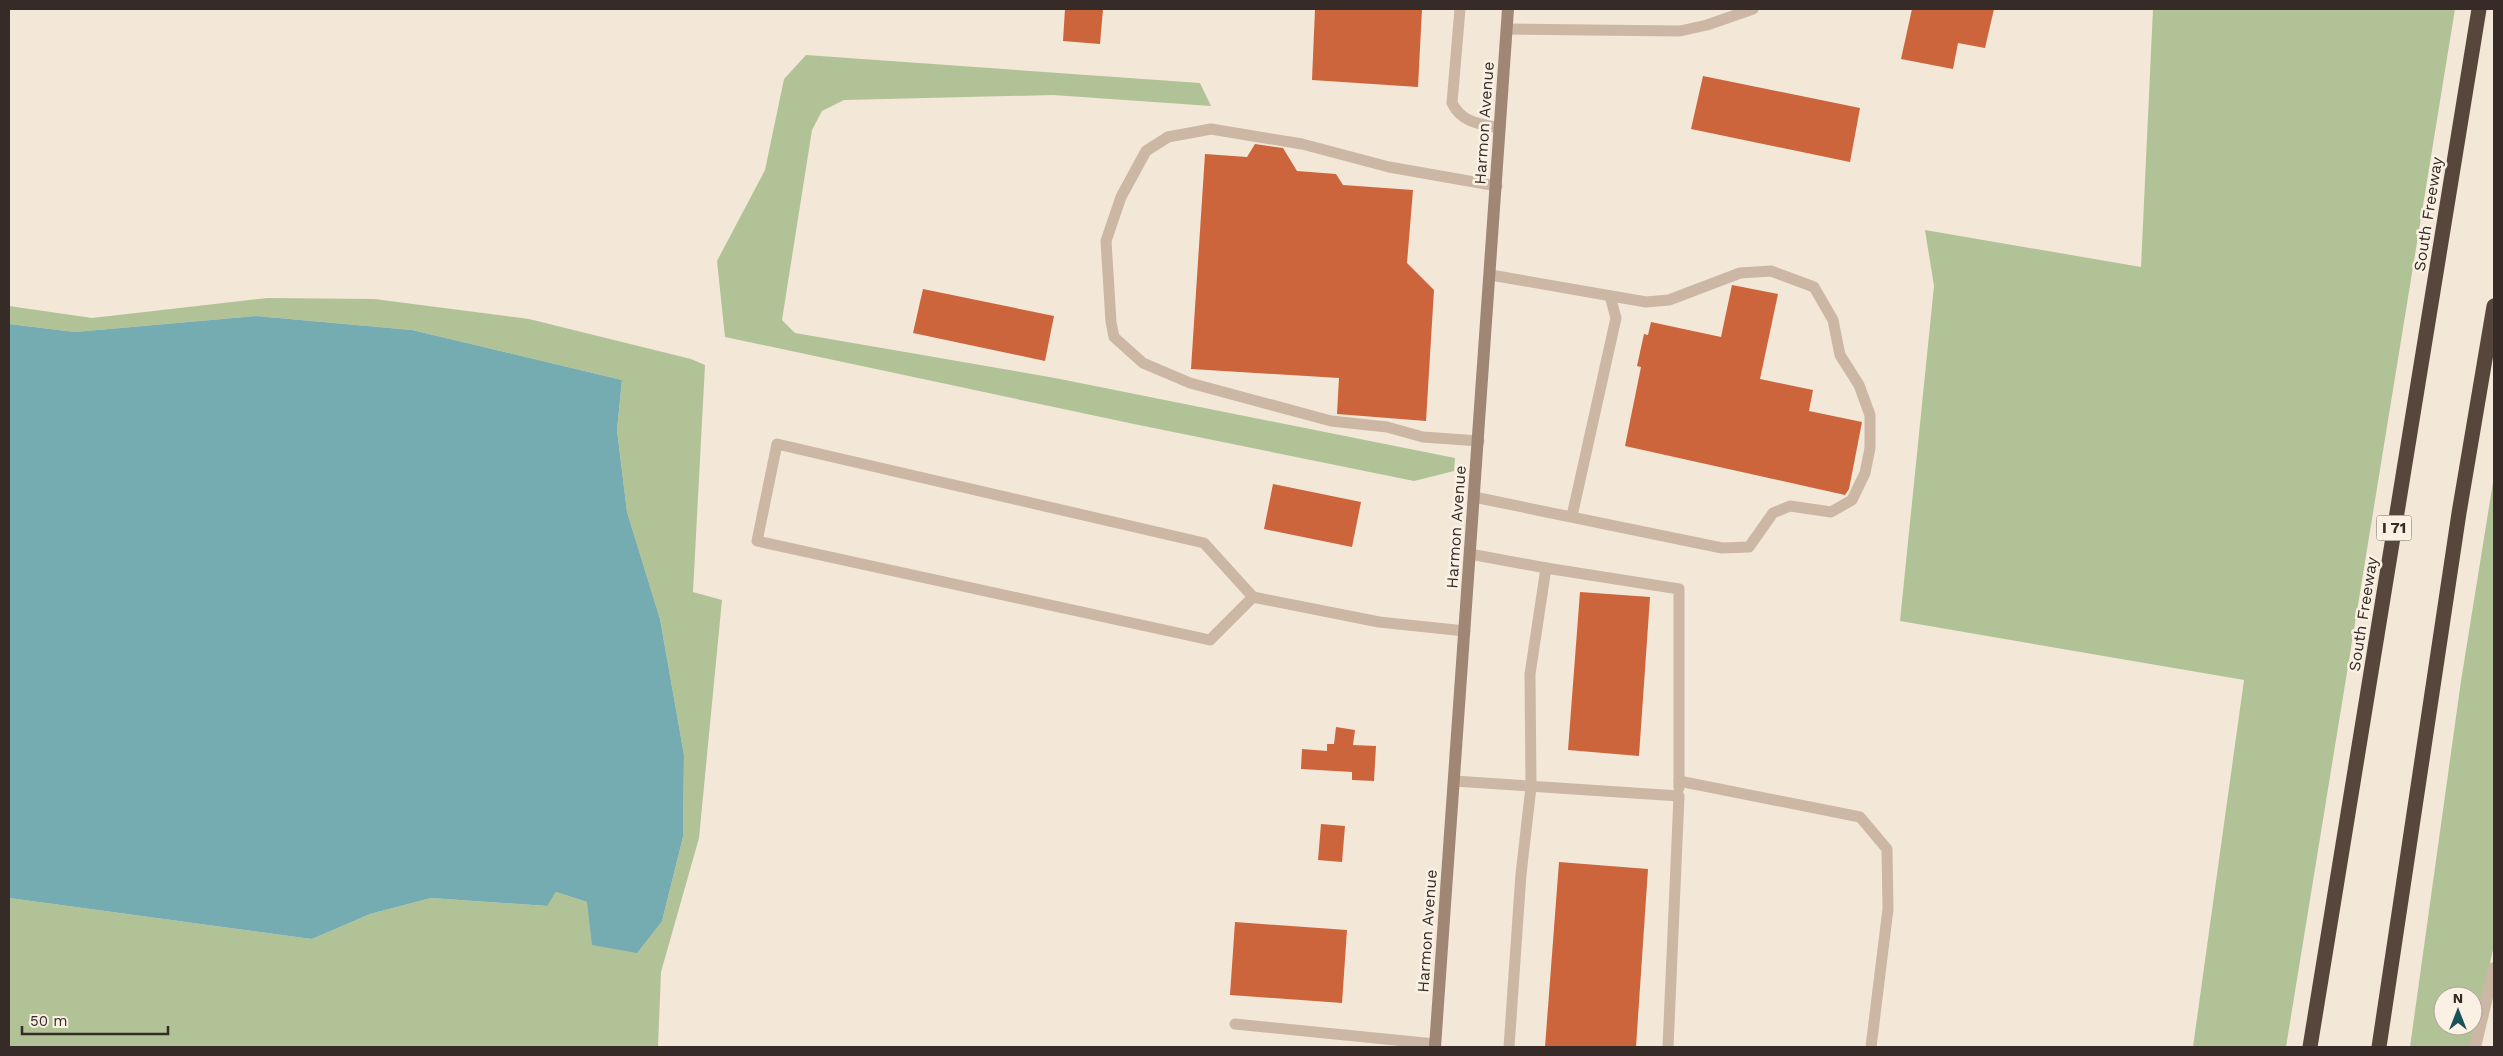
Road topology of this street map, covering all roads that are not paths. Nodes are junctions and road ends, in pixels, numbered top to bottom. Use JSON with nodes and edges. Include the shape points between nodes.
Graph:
{"nodes":[{"id":1,"x":1460,"y":9,"type":"edge"},
{"id":2,"x":1508,"y":9,"type":"edge"},
{"id":3,"x":1753,"y":9,"type":"edge"},
{"id":4,"x":2479,"y":9,"type":"edge"},
{"id":5,"x":1507,"y":29,"type":"junction"},
{"id":6,"x":1500,"y":128,"type":"junction"},
{"id":7,"x":1497,"y":186,"type":"junction"},
{"id":8,"x":1490,"y":274,"type":"junction"},
{"id":9,"x":1610,"y":296,"type":"junction"},
{"id":10,"x":2494,"y":306,"type":"edge"},
{"id":11,"x":1478,"y":441,"type":"junction"},
{"id":12,"x":1474,"y":497,"type":"junction"},
{"id":13,"x":1572,"y":516,"type":"junction"},
{"id":14,"x":1470,"y":554,"type":"junction"},
{"id":15,"x":1546,"y":568,"type":"junction"},
{"id":16,"x":1253,"y":597,"type":"junction"},
{"id":17,"x":1465,"y":632,"type":"junction"},
{"id":18,"x":1454,"y":781,"type":"junction"},
{"id":19,"x":1679,"y":781,"type":"junction"},
{"id":20,"x":1531,"y":787,"type":"junction"},
{"id":21,"x":1679,"y":796,"type":"junction"},
{"id":22,"x":2494,"y":968,"type":"edge"},
{"id":23,"x":1235,"y":1024,"type":"dead end"},
{"id":24,"x":1435,"y":1046,"type":"edge"},
{"id":25,"x":1509,"y":1047,"type":"edge"},
{"id":26,"x":1668,"y":1047,"type":"edge"},
{"id":27,"x":1871,"y":1047,"type":"edge"},
{"id":28,"x":2310,"y":1047,"type":"edge"},
{"id":29,"x":2378,"y":1047,"type":"edge"},
{"id":30,"x":2475,"y":1047,"type":"edge"}],
"edges":[{"from":1,"to":6,"type":"lane","via":[[1452,103],[1457,114],[1468,121]]},
{"from":2,"to":5,"type":"main road","name":"Harmon Avenue"},
{"from":3,"to":5,"type":"lane","via":[[1680,31]]},
{"from":4,"to":28,"type":"highway","name":"South Freeway","number":"I 71"},
{"from":5,"to":6,"type":"main road","name":"Harmon Avenue"},
{"from":6,"to":7,"type":"main road","name":"Harmon Avenue"},
{"from":7,"to":8,"type":"main road","name":"Harmon Avenue"},
{"from":7,"to":11,"type":"lane","via":[[1389,167],[1302,144],[1211,129],[1168,137],[1146,151],[1121,197],[1106,241],[1114,337],[1143,362],[1190,383],[1331,421]]},
{"from":8,"to":9,"type":"lane"},
{"from":8,"to":11,"type":"main road","name":"Harmon Avenue"},
{"from":9,"to":13,"type":"lane","via":[[1616,318]]},
{"from":9,"to":13,"type":"lane","via":[[1646,302],[1669,300],[1731,275],[1771,271],[1814,287],[1833,320],[1840,355],[1859,385],[1870,415],[1868,456],[1865,473],[1852,500],[1831,512],[1790,506],[1773,514],[1748,547],[1722,548]]},
{"from":10,"to":29,"type":"highway","via":[[2459,513]]},
{"from":11,"to":12,"type":"main road","name":"Harmon Avenue"},
{"from":12,"to":13,"type":"lane"},
{"from":12,"to":14,"type":"main road","name":"Harmon Avenue"},
{"from":14,"to":15,"type":"lane"},
{"from":14,"to":17,"type":"main road","name":"Harmon Avenue"},
{"from":15,"to":19,"type":"lane","via":[[1679,589]]},
{"from":15,"to":20,"type":"lane","via":[[1530,674]]},
{"from":16,"to":16,"type":"lane","via":[[1210,640],[757,540],[777,444],[1204,544]]},
{"from":16,"to":17,"type":"lane","via":[[1379,622]]},
{"from":17,"to":18,"type":"main road","name":"Harmon Avenue"},
{"from":18,"to":20,"type":"lane"},
{"from":18,"to":24,"type":"main road","name":"Harmon Avenue"},
{"from":19,"to":21,"type":"lane"},
{"from":19,"to":27,"type":"lane","via":[[1860,817],[1887,849],[1888,909]]},
{"from":20,"to":21,"type":"lane"},
{"from":20,"to":25,"type":"lane","via":[[1521,874]]},
{"from":21,"to":26,"type":"lane"},
{"from":22,"to":30,"type":"street"},
{"from":23,"to":24,"type":"lane"}]}
